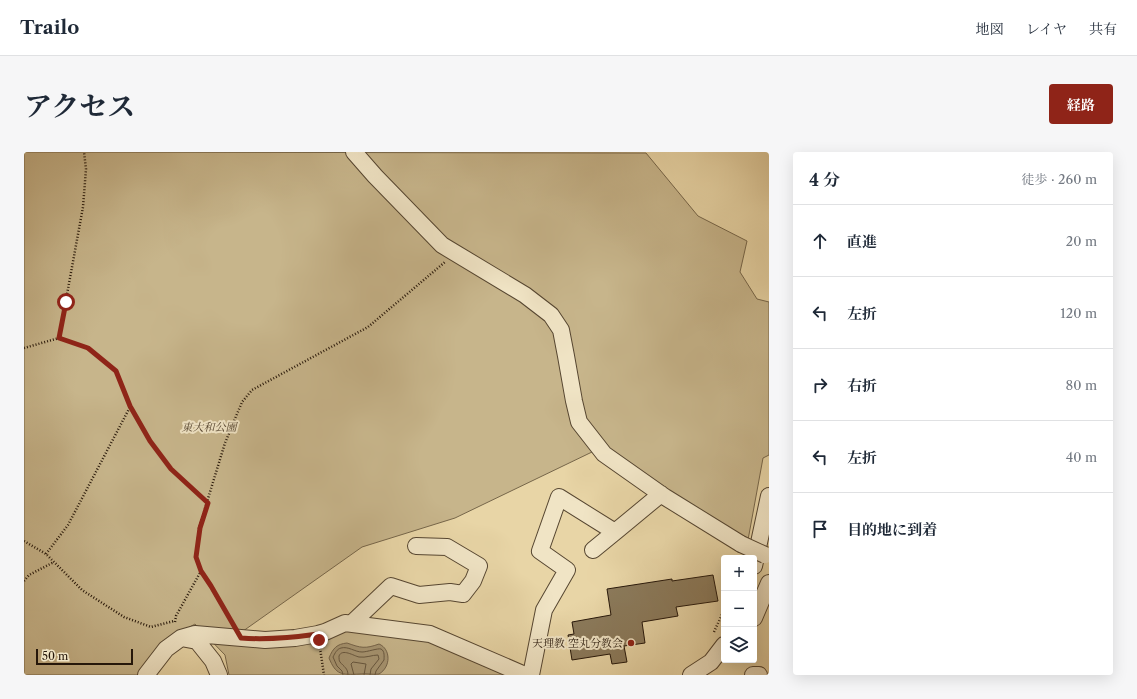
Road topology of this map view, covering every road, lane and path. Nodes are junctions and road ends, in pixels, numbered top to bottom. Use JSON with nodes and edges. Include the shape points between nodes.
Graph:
{"nodes":[{"id":1,"x":84,"y":152,"type":"edge"},
{"id":2,"x":354,"y":152,"type":"edge"},
{"id":3,"x":456,"y":253,"type":"junction"},
{"id":4,"x":59,"y":338,"type":"junction"},
{"id":5,"x":24,"y":348,"type":"edge"},
{"id":6,"x":130,"y":406,"type":"junction"},
{"id":7,"x":661,"y":494,"type":"junction"},
{"id":8,"x":769,"y":496,"type":"edge"},
{"id":9,"x":208,"y":503,"type":"junction"},
{"id":10,"x":615,"y":532,"type":"junction"},
{"id":11,"x":24,"y":541,"type":"edge"},
{"id":12,"x":416,"y":546,"type":"dead end"},
{"id":13,"x":593,"y":550,"type":"dead end"},
{"id":14,"x":46,"y":554,"type":"junction"},
{"id":15,"x":763,"y":560,"type":"edge"},
{"id":16,"x":54,"y":562,"type":"junction"},
{"id":17,"x":201,"y":571,"type":"junction"},
{"id":18,"x":24,"y":581,"type":"edge"},
{"id":19,"x":769,"y":583,"type":"edge"},
{"id":20,"x":757,"y":611,"type":"edge"},
{"id":21,"x":176,"y":616,"type":"dead end"},
{"id":22,"x":174,"y":621,"type":"dead end"},
{"id":23,"x":352,"y":623,"type":"junction"},
{"id":24,"x":721,"y":627,"type":"edge"},
{"id":25,"x":318,"y":634,"type":"junction"},
{"id":26,"x":181,"y":638,"type":"junction"},
{"id":27,"x":241,"y":638,"type":"junction"},
{"id":28,"x":719,"y":639,"type":"edge"},
{"id":29,"x":717,"y":660,"type":"edge"},
{"id":30,"x":146,"y":675,"type":"edge"},
{"id":31,"x":218,"y":675,"type":"edge"},
{"id":32,"x":324,"y":675,"type":"edge"},
{"id":33,"x":525,"y":675,"type":"edge"},
{"id":34,"x":531,"y":675,"type":"edge"},
{"id":35,"x":692,"y":675,"type":"edge"},
{"id":36,"x":753,"y":675,"type":"edge"},
{"id":37,"x":759,"y":675,"type":"edge"}],
"edges":[{"from":1,"to":4,"type":"path","via":[[86,168],[82,207]]},
{"from":2,"to":3,"type":"street","via":[[442,245]]},
{"from":3,"to":7,"type":"street","via":[[526,295],[551,315],[561,330],[579,422],[604,454]]},
{"from":3,"to":9,"type":"path","via":[[368,327],[252,390],[242,402],[225,442]]},
{"from":4,"to":5,"type":"path"},
{"from":4,"to":6,"type":"path","via":[[88,348],[116,371]]},
{"from":6,"to":9,"type":"path","via":[[150,441],[171,469]]},
{"from":6,"to":14,"type":"path","via":[[68,526]]},
{"from":7,"to":10,"type":"street"},
{"from":7,"to":15,"type":"street","bridge":true},
{"from":8,"to":15,"type":"street"},
{"from":9,"to":17,"type":"path","via":[[200,528],[196,557]]},
{"from":10,"to":13,"type":"street"},
{"from":10,"to":34,"type":"street","via":[[559,497],[540,551],[567,570],[544,610]]},
{"from":11,"to":14,"type":"path"},
{"from":12,"to":23,"type":"street","via":[[447,547],[479,566],[473,581],[463,594],[450,592],[419,595],[391,586]]},
{"from":14,"to":16,"type":"path"},
{"from":16,"to":18,"type":"path","via":[[29,575]]},
{"from":16,"to":22,"type":"path","via":[[82,590],[124,617],[151,627]]},
{"from":17,"to":21,"type":"path"},
{"from":17,"to":27,"type":"path"},
{"from":19,"to":20,"type":"street"},
{"from":23,"to":25,"type":"street","via":[[345,623]]},
{"from":23,"to":33,"type":"street","via":[[430,634]]},
{"from":24,"to":28,"type":"path"},
{"from":25,"to":27,"type":"street","via":[[265,640]]},
{"from":25,"to":32,"type":"path"},
{"from":26,"to":27,"type":"street","via":[[195,634]]},
{"from":26,"to":30,"type":"street","via":[[166,649]]},
{"from":26,"to":31,"type":"street","via":[[197,642],[213,661]]},
{"from":28,"to":29,"type":"street"},
{"from":29,"to":35,"type":"street"},
{"from":36,"to":37,"type":"street"}]}
